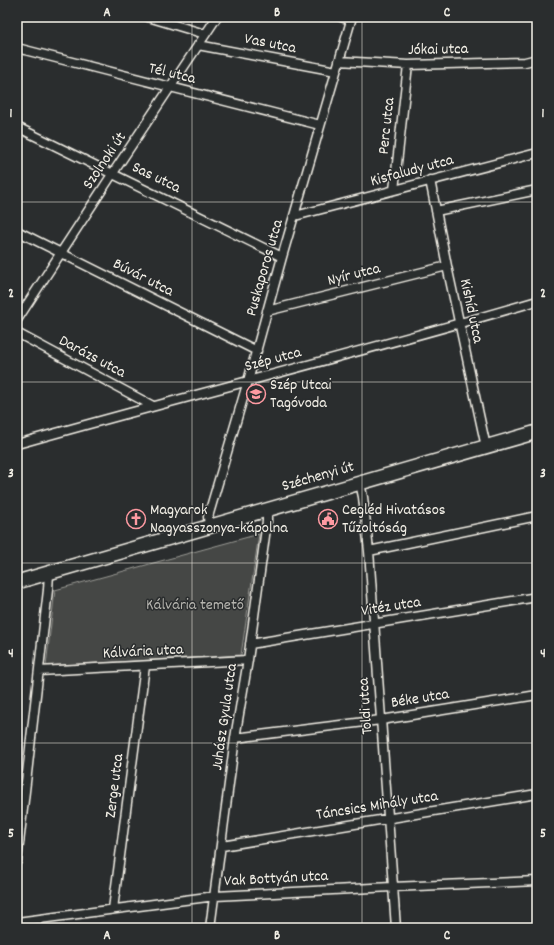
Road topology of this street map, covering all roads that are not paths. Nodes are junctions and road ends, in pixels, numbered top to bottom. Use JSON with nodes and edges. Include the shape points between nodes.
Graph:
{"nodes":[{"id":1,"x":148,"y":17,"type":"edge"},
{"id":2,"x":217,"y":17,"type":"edge"},
{"id":3,"x":341,"y":17,"type":"edge"},
{"id":4,"x":351,"y":18,"type":"edge"},
{"id":5,"x":205,"y":34,"type":"junction"},
{"id":6,"x":198,"y":45,"type":"junction"},
{"id":7,"x":17,"y":48,"type":"edge"},
{"id":8,"x":537,"y":59,"type":"edge"},
{"id":9,"x":339,"y":61,"type":"junction"},
{"id":10,"x":408,"y":65,"type":"junction"},
{"id":11,"x":336,"y":71,"type":"junction"},
{"id":12,"x":170,"y":88,"type":"junction"},
{"id":13,"x":320,"y":125,"type":"junction"},
{"id":14,"x":17,"y":127,"type":"edge"},
{"id":15,"x":537,"y":153,"type":"edge"},
{"id":16,"x":113,"y":173,"type":"junction"},
{"id":17,"x":430,"y":180,"type":"junction"},
{"id":18,"x":394,"y":190,"type":"junction"},
{"id":19,"x":537,"y":190,"type":"edge"},
{"id":20,"x":436,"y":211,"type":"junction"},
{"id":21,"x":295,"y":216,"type":"junction"},
{"id":22,"x":17,"y":231,"type":"edge"},
{"id":23,"x":62,"y":252,"type":"junction"},
{"id":24,"x":282,"y":257,"type":"junction"},
{"id":25,"x":447,"y":266,"type":"junction"},
{"id":26,"x":537,"y":301,"type":"edge"},
{"id":27,"x":268,"y":311,"type":"junction"},
{"id":28,"x":17,"y":320,"type":"edge"},
{"id":29,"x":459,"y":324,"type":"junction"},
{"id":30,"x":17,"y":333,"type":"edge"},
{"id":31,"x":257,"y":351,"type":"junction"},
{"id":32,"x":248,"y":381,"type":"junction"},
{"id":33,"x":153,"y":406,"type":"junction"},
{"id":34,"x":537,"y":432,"type":"edge"},
{"id":35,"x":17,"y":444,"type":"edge"},
{"id":36,"x":486,"y":447,"type":"junction"},
{"id":37,"x":360,"y":483,"type":"junction"},
{"id":38,"x":267,"y":509,"type":"junction"},
{"id":39,"x":537,"y":516,"type":"edge"},
{"id":40,"x":209,"y":526,"type":"junction"},
{"id":41,"x":369,"y":551,"type":"junction"},
{"id":42,"x":49,"y":572,"type":"junction"},
{"id":43,"x":17,"y":582,"type":"edge"},
{"id":44,"x":537,"y":597,"type":"edge"},
{"id":45,"x":374,"y":624,"type":"junction"},
{"id":46,"x":250,"y":644,"type":"junction"},
{"id":47,"x":248,"y":660,"type":"junction"},
{"id":48,"x":145,"y":666,"type":"junction"},
{"id":49,"x":39,"y":671,"type":"junction"},
{"id":50,"x":537,"y":695,"type":"edge"},
{"id":51,"x":381,"y":720,"type":"junction"},
{"id":52,"x":235,"y":738,"type":"junction"},
{"id":53,"x":537,"y":794,"type":"edge"},
{"id":54,"x":387,"y":819,"type":"junction"},
{"id":55,"x":222,"y":846,"type":"junction"},
{"id":56,"x":17,"y":861,"type":"edge"},
{"id":57,"x":537,"y":881,"type":"edge"},
{"id":58,"x":392,"y":887,"type":"junction"},
{"id":59,"x":215,"y":896,"type":"junction"},
{"id":60,"x":113,"y":909,"type":"junction"},
{"id":61,"x":17,"y":922,"type":"edge"},
{"id":62,"x":210,"y":928,"type":"edge"},
{"id":63,"x":396,"y":928,"type":"edge"}],
"edges":[{"from":1,"to":5,"type":"street"},
{"from":2,"to":5,"type":"street","name":"Szolnoki út"},
{"from":3,"to":4,"type":"street"},
{"from":4,"to":9,"type":"street","name":"Puskaporos utca"},
{"from":5,"to":6,"type":"street","name":"Szolnoki út"},
{"from":6,"to":11,"type":"street","name":"Vas utca"},
{"from":6,"to":12,"type":"street","name":"Szolnoki út"},
{"from":7,"to":12,"type":"street","name":"Tél utca"},
{"from":8,"to":10,"type":"street","name":"Jókai utca","via":[[525,62]]},
{"from":9,"to":10,"type":"street","name":"Jókai utca"},
{"from":9,"to":11,"type":"street","name":"Puskaporos utca"},
{"from":10,"to":18,"type":"street","name":"Perc utca"},
{"from":11,"to":13,"type":"street","name":"Puskaporos utca"},
{"from":12,"to":13,"type":"street","name":"Tél utca"},
{"from":12,"to":16,"type":"street","name":"Szolnoki út"},
{"from":13,"to":21,"type":"street","name":"Puskaporos utca"},
{"from":14,"to":16,"type":"street","name":"Sas utca"},
{"from":15,"to":17,"type":"street","name":"Kisfaludy utca"},
{"from":16,"to":23,"type":"street","name":"Szolnoki út"},
{"from":16,"to":24,"type":"street","name":"Sas utca"},
{"from":17,"to":18,"type":"street","name":"Kisfaludy utca"},
{"from":17,"to":20,"type":"street","name":"Kishíd utca"},
{"from":18,"to":21,"type":"street","name":"Kisfaludy utca"},
{"from":19,"to":20,"type":"street"},
{"from":20,"to":25,"type":"street","name":"Kishíd utca"},
{"from":21,"to":24,"type":"street","name":"Puskaporos utca"},
{"from":22,"to":23,"type":"street","name":"Búvár utca"},
{"from":23,"to":28,"type":"street","name":"Szolnoki út"},
{"from":23,"to":31,"type":"street","name":"Búvár utca"},
{"from":24,"to":27,"type":"street","name":"Puskaporos utca"},
{"from":25,"to":27,"type":"street","name":"Nyír utca"},
{"from":25,"to":29,"type":"street","name":"Kishíd utca"},
{"from":26,"to":29,"type":"street","name":"Szép utca"},
{"from":27,"to":31,"type":"street","name":"Puskaporos utca"},
{"from":29,"to":32,"type":"street","name":"Szép utca"},
{"from":29,"to":36,"type":"street","name":"Kishíd utca"},
{"from":30,"to":33,"type":"street","name":"Darázs utca"},
{"from":31,"to":32,"type":"street","name":"Puskaporos utca"},
{"from":32,"to":33,"type":"street","name":"Szép utca"},
{"from":32,"to":40,"type":"street","name":"Puskaporos utca","via":[[208,517]]},
{"from":33,"to":35,"type":"street","name":"Szép utca"},
{"from":34,"to":36,"type":"main road","name":"Széchenyi út"},
{"from":36,"to":37,"type":"main road","name":"Széchenyi út"},
{"from":37,"to":38,"type":"main road","name":"Széchenyi út"},
{"from":37,"to":41,"type":"street","name":"Toldi utca"},
{"from":38,"to":40,"type":"main road","name":"Széchenyi út"},
{"from":38,"to":46,"type":"street","name":"Juhász Gyula utca"},
{"from":39,"to":41,"type":"street"},
{"from":40,"to":42,"type":"main road","name":"Széchenyi út"},
{"from":41,"to":45,"type":"street","name":"Toldi utca"},
{"from":42,"to":43,"type":"main road","name":"Széchenyi út"},
{"from":42,"to":49,"type":"street"},
{"from":44,"to":45,"type":"street","name":"Vitéz utca"},
{"from":45,"to":46,"type":"street","name":"Vitéz utca"},
{"from":45,"to":51,"type":"street","name":"Toldi utca"},
{"from":46,"to":47,"type":"street","name":"Juhász Gyula utca"},
{"from":47,"to":48,"type":"street","name":"Kálvária utca"},
{"from":47,"to":52,"type":"street","name":"Juhász Gyula utca"},
{"from":48,"to":49,"type":"street","name":"Kálvária utca"},
{"from":48,"to":60,"type":"street","name":"Zerge utca"},
{"from":49,"to":56,"type":"street"},
{"from":50,"to":51,"type":"street","name":"Béke utca"},
{"from":51,"to":52,"type":"street","name":"Béke utca"},
{"from":51,"to":54,"type":"street","name":"Toldi utca"},
{"from":52,"to":55,"type":"street","name":"Juhász Gyula utca"},
{"from":53,"to":54,"type":"street","name":"Táncsics Mihály utca"},
{"from":54,"to":55,"type":"street","name":"Táncsics Mihály utca"},
{"from":54,"to":58,"type":"street","name":"Toldi utca"},
{"from":55,"to":59,"type":"street","name":"Juhász Gyula utca"},
{"from":57,"to":58,"type":"street","name":"Vak Bottyán utca"},
{"from":58,"to":59,"type":"street","name":"Vak Bottyán utca"},
{"from":58,"to":63,"type":"street","name":"Toldi utca"},
{"from":59,"to":60,"type":"street","name":"Vak Bottyán utca"},
{"from":59,"to":62,"type":"street","name":"Juhász Gyula utca"},
{"from":60,"to":61,"type":"street","name":"Vak Bottyán utca"}]}
